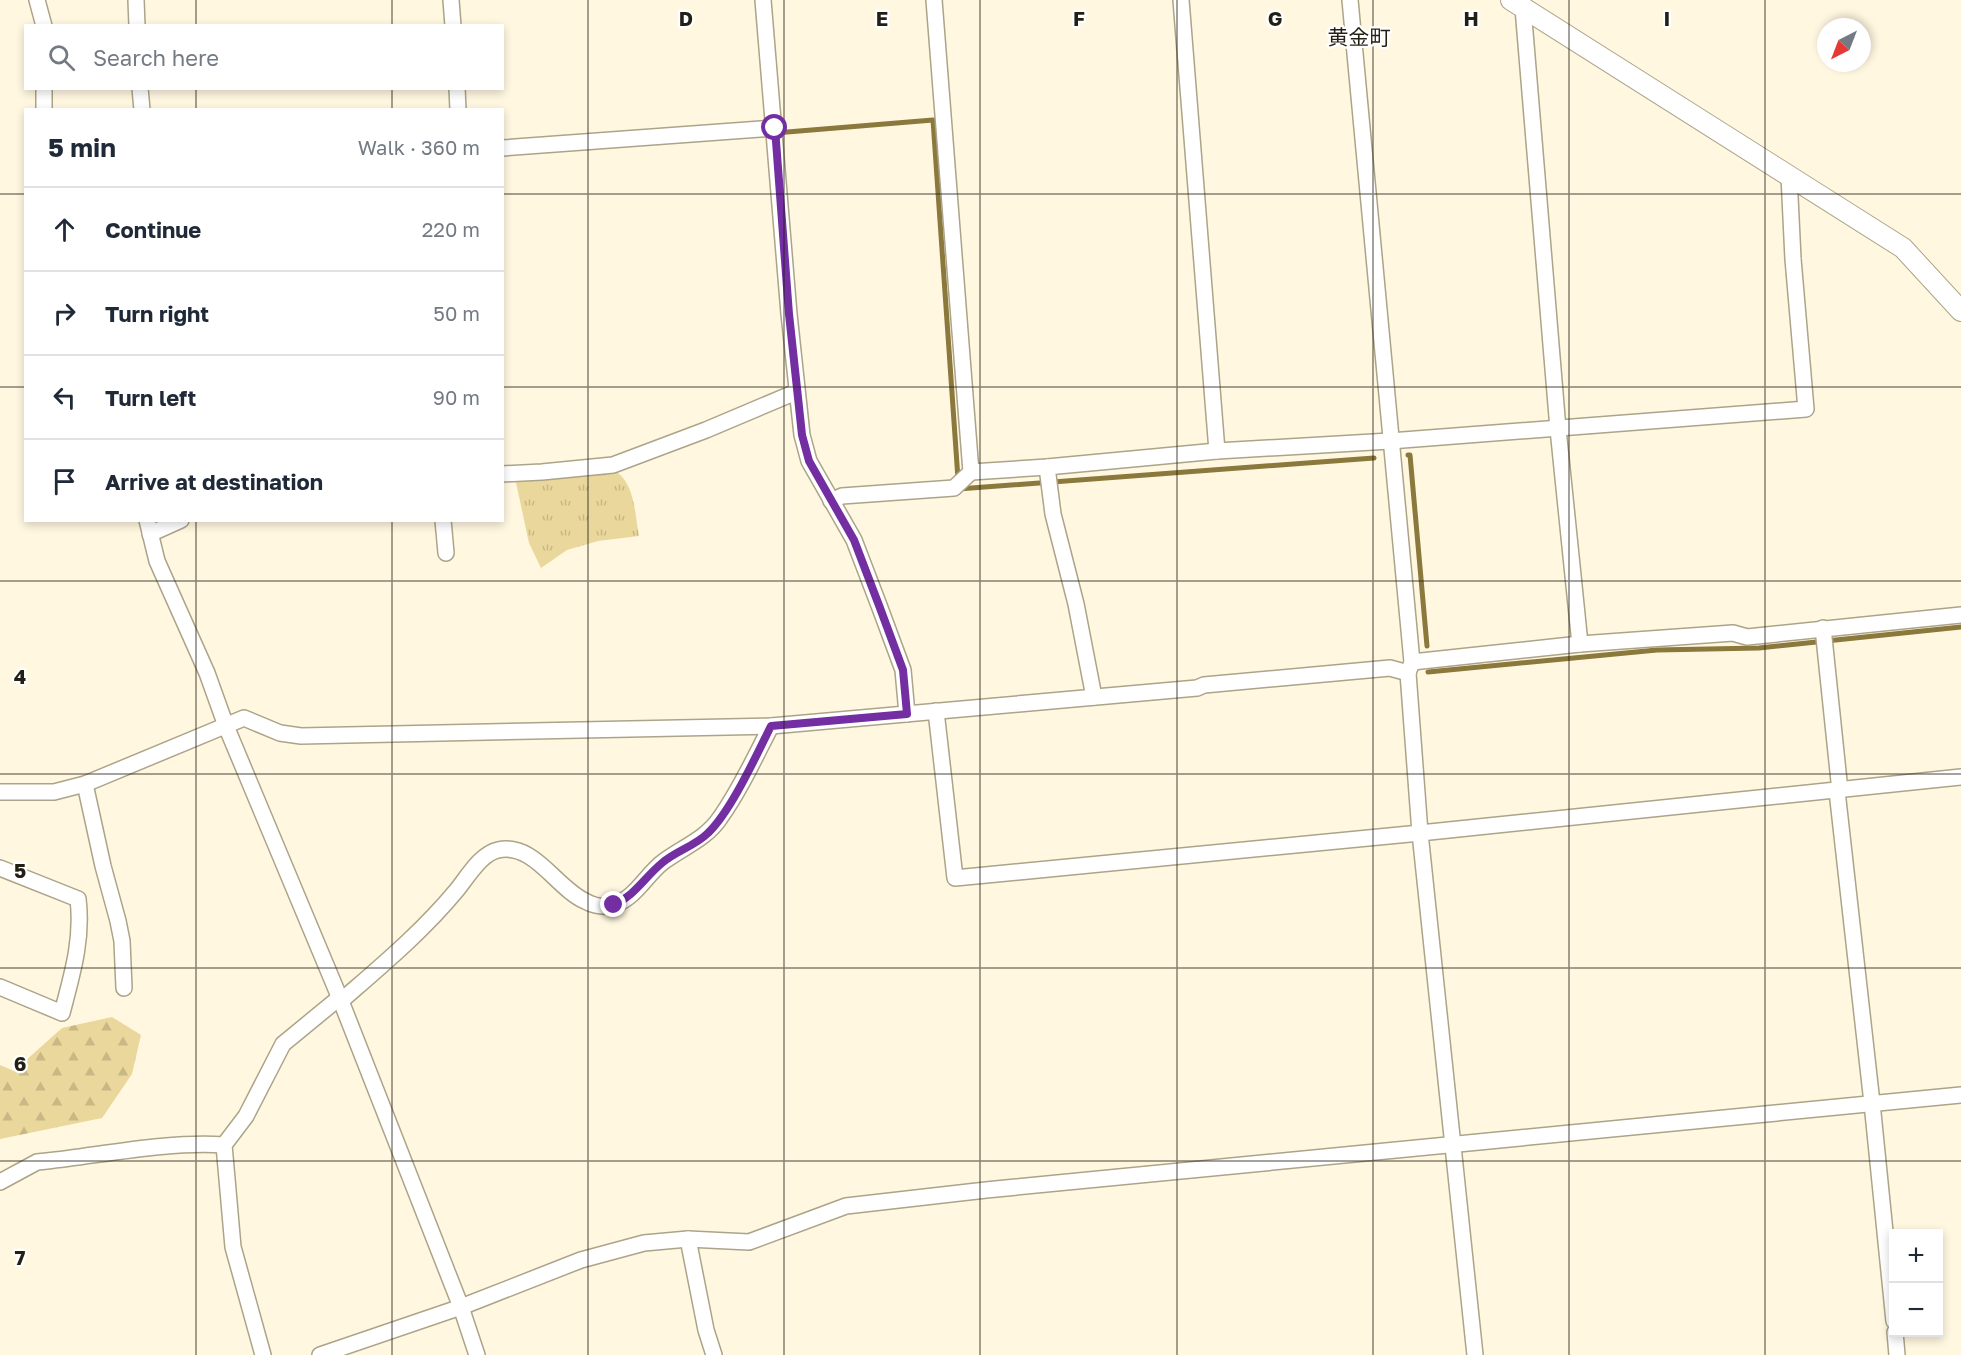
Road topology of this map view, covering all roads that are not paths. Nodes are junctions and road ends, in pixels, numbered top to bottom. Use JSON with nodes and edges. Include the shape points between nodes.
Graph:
{"nodes":[{"id":1,"x":37,"y":0,"type":"edge"},
{"id":2,"x":136,"y":0,"type":"edge"},
{"id":3,"x":452,"y":0,"type":"edge"},
{"id":4,"x":763,"y":0,"type":"edge"},
{"id":5,"x":934,"y":0,"type":"edge"},
{"id":6,"x":1181,"y":0,"type":"edge"},
{"id":7,"x":1350,"y":0,"type":"edge"},
{"id":8,"x":1517,"y":4,"type":"edge"},
{"id":9,"x":43,"y":24,"type":"edge"},
{"id":10,"x":137,"y":24,"type":"edge"},
{"id":11,"x":453,"y":24,"type":"edge"},
{"id":12,"x":45,"y":90,"type":"edge"},
{"id":13,"x":140,"y":90,"type":"edge"},
{"id":14,"x":457,"y":90,"type":"edge"},
{"id":15,"x":44,"y":108,"type":"edge"},
{"id":16,"x":142,"y":108,"type":"edge"},
{"id":17,"x":458,"y":108,"type":"edge"},
{"id":18,"x":775,"y":133,"type":"junction"},
{"id":19,"x":504,"y":148,"type":"edge"},
{"id":20,"x":1789,"y":176,"type":"junction"},
{"id":21,"x":1961,"y":311,"type":"edge"},
{"id":22,"x":796,"y":392,"type":"junction"},
{"id":23,"x":1558,"y":429,"type":"junction"},
{"id":24,"x":1390,"y":441,"type":"junction"},
{"id":25,"x":1216,"y":451,"type":"junction"},
{"id":26,"x":504,"y":474,"type":"edge"},
{"id":27,"x":1048,"y":477,"type":"junction"},
{"id":28,"x":963,"y":479,"type":"junction"},
{"id":29,"x":831,"y":501,"type":"junction"},
{"id":30,"x":172,"y":522,"type":"edge"},
{"id":31,"x":443,"y":522,"type":"edge"},
{"id":32,"x":149,"y":527,"type":"edge"},
{"id":33,"x":446,"y":553,"type":"dead end"},
{"id":34,"x":1961,"y":615,"type":"edge"},
{"id":35,"x":1823,"y":636,"type":"junction"},
{"id":36,"x":1580,"y":644,"type":"junction"},
{"id":37,"x":1410,"y":667,"type":"junction"},
{"id":38,"x":1094,"y":697,"type":"junction"},
{"id":39,"x":936,"y":711,"type":"junction"},
{"id":40,"x":907,"y":714,"type":"junction"},
{"id":41,"x":226,"y":726,"type":"junction"},
{"id":42,"x":771,"y":726,"type":"junction"},
{"id":43,"x":1961,"y":777,"type":"edge"},
{"id":44,"x":85,"y":784,"type":"junction"},
{"id":45,"x":1839,"y":791,"type":"junction"},
{"id":46,"x":0,"y":792,"type":"edge"},
{"id":47,"x":1420,"y":833,"type":"junction"},
{"id":48,"x":0,"y":868,"type":"edge"},
{"id":49,"x":0,"y":987,"type":"edge"},
{"id":50,"x":124,"y":988,"type":"dead end"},
{"id":51,"x":340,"y":1000,"type":"junction"},
{"id":52,"x":1961,"y":1095,"type":"edge"},
{"id":53,"x":1872,"y":1103,"type":"junction"},
{"id":54,"x":224,"y":1145,"type":"junction"},
{"id":55,"x":1452,"y":1145,"type":"junction"},
{"id":56,"x":0,"y":1182,"type":"edge"},
{"id":57,"x":688,"y":1239,"type":"junction"},
{"id":58,"x":1889,"y":1283,"type":"edge"},
{"id":59,"x":461,"y":1307,"type":"junction"},
{"id":60,"x":1895,"y":1337,"type":"edge"},
{"id":61,"x":263,"y":1355,"type":"edge"},
{"id":62,"x":320,"y":1355,"type":"edge"},
{"id":63,"x":477,"y":1355,"type":"edge"},
{"id":64,"x":714,"y":1355,"type":"edge"},
{"id":65,"x":1475,"y":1355,"type":"edge"},
{"id":66,"x":1897,"y":1355,"type":"edge"}],
"edges":[{"from":1,"to":9,"type":"street"},
{"from":2,"to":10,"type":"street"},
{"from":3,"to":11,"type":"street"},
{"from":4,"to":18,"type":"street"},
{"from":5,"to":28,"type":"street"},
{"from":6,"to":25,"type":"street"},
{"from":7,"to":24,"type":"street"},
{"from":8,"to":20,"type":"street"},
{"from":8,"to":23,"type":"street"},
{"from":12,"to":15,"type":"street"},
{"from":13,"to":16,"type":"street"},
{"from":14,"to":17,"type":"street"},
{"from":18,"to":19,"type":"street"},
{"from":18,"to":22,"type":"street"},
{"from":20,"to":21,"type":"street","via":[[1903,248]]},
{"from":20,"to":23,"type":"street","via":[[1806,409]]},
{"from":22,"to":26,"type":"street","via":[[613,465]]},
{"from":22,"to":29,"type":"street","via":[[809,461]]},
{"from":23,"to":24,"type":"street"},
{"from":23,"to":36,"type":"street"},
{"from":24,"to":25,"type":"street"},
{"from":24,"to":37,"type":"street"},
{"from":25,"to":27,"type":"street"},
{"from":27,"to":28,"type":"street"},
{"from":27,"to":38,"type":"street"},
{"from":28,"to":29,"type":"street","via":[[842,496]]},
{"from":29,"to":40,"type":"street","via":[[859,552],[903,670]]},
{"from":30,"to":32,"type":"street"},
{"from":31,"to":33,"type":"street"},
{"from":32,"to":41,"type":"street","via":[[157,561],[207,672]]},
{"from":34,"to":35,"type":"street"},
{"from":35,"to":36,"type":"street","via":[[1747,637],[1733,633]]},
{"from":35,"to":45,"type":"street"},
{"from":36,"to":37,"type":"street"},
{"from":37,"to":38,"type":"street"},
{"from":37,"to":47,"type":"street"},
{"from":38,"to":39,"type":"street"},
{"from":39,"to":40,"type":"street"},
{"from":39,"to":47,"type":"street","via":[[956,878]]},
{"from":40,"to":42,"type":"street"},
{"from":41,"to":42,"type":"street","via":[[244,718],[280,733],[301,736]]},
{"from":41,"to":44,"type":"street"},
{"from":41,"to":51,"type":"street"},
{"from":42,"to":51,"type":"street","via":[[721,818],[707,834],[662,863],[621,902],[606,906],[586,902],[528,855],[508,849],[489,853],[420,931]]},
{"from":43,"to":45,"type":"street"},
{"from":44,"to":46,"type":"street","via":[[54,792]]},
{"from":44,"to":50,"type":"street","via":[[122,941]]},
{"from":45,"to":47,"type":"street"},
{"from":45,"to":53,"type":"street"},
{"from":47,"to":55,"type":"street"},
{"from":48,"to":49,"type":"street","via":[[78,899],[81,922],[77,959],[62,1013]]},
{"from":51,"to":54,"type":"street","via":[[282,1044],[246,1116]]},
{"from":51,"to":59,"type":"street"},
{"from":52,"to":53,"type":"street"},
{"from":53,"to":55,"type":"street"},
{"from":53,"to":58,"type":"street"},
{"from":54,"to":56,"type":"street","via":[[132,1150],[37,1162]]},
{"from":54,"to":61,"type":"street","via":[[233,1247]]},
{"from":55,"to":57,"type":"street","via":[[846,1206],[750,1242]]},
{"from":55,"to":65,"type":"street"},
{"from":57,"to":59,"type":"street","via":[[644,1243],[581,1260]]},
{"from":57,"to":64,"type":"street"},
{"from":59,"to":62,"type":"street"},
{"from":59,"to":63,"type":"street"},
{"from":60,"to":66,"type":"street"}]}
